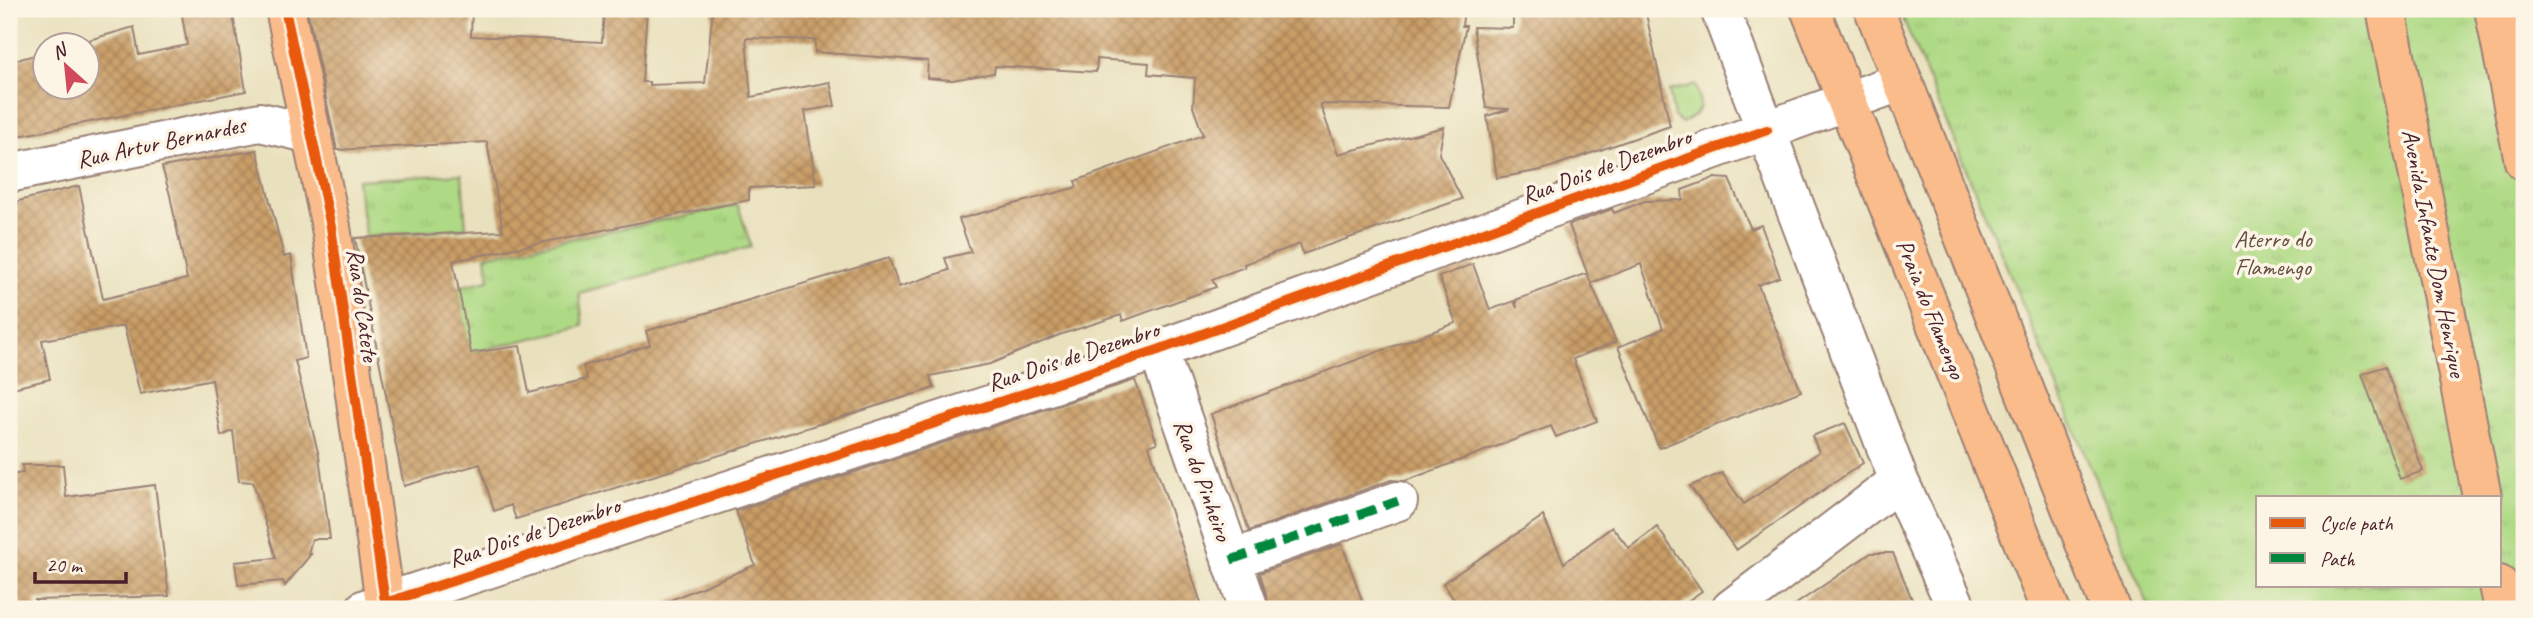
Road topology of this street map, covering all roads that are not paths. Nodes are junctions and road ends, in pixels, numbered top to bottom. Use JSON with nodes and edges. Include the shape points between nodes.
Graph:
{"nodes":[{"id":1,"x":285,"y":9,"type":"edge"},
{"id":2,"x":1720,"y":9,"type":"edge"},
{"id":3,"x":1782,"y":9,"type":"edge"},
{"id":4,"x":1874,"y":9,"type":"edge"},
{"id":5,"x":2386,"y":9,"type":"edge"},
{"id":6,"x":2494,"y":9,"type":"edge"},
{"id":7,"x":1815,"y":22,"type":"edge"},
{"id":8,"x":1903,"y":81,"type":"junction"},
{"id":9,"x":1849,"y":101,"type":"junction"},
{"id":10,"x":1767,"y":130,"type":"junction"},
{"id":11,"x":312,"y":134,"type":"junction"},
{"id":12,"x":2524,"y":162,"type":"edge"},
{"id":13,"x":9,"y":173,"type":"edge"},
{"id":14,"x":1158,"y":350,"type":"junction"},
{"id":15,"x":1899,"y":481,"type":"junction"},
{"id":16,"x":2482,"y":496,"type":"edge"},
{"id":17,"x":1398,"y":501,"type":"dead end"},
{"id":18,"x":1231,"y":559,"type":"junction"},
{"id":19,"x":2499,"y":586,"type":"edge"},
{"id":20,"x":379,"y":607,"type":"edge"},
{"id":21,"x":1249,"y":609,"type":"edge"},
{"id":22,"x":1731,"y":609,"type":"edge"},
{"id":23,"x":1957,"y":609,"type":"edge"},
{"id":24,"x":2050,"y":609,"type":"edge"},
{"id":25,"x":2111,"y":609,"type":"edge"},
{"id":26,"x":2504,"y":609,"type":"edge"}],
"edges":[{"from":1,"to":11,"type":"main road","name":"Rua do Catete"},
{"from":2,"to":10,"type":"street"},
{"from":3,"to":7,"type":"main road"},
{"from":4,"to":8,"type":"main road"},
{"from":5,"to":16,"type":"main road","name":"Avenida Infante Dom Henrique"},
{"from":6,"to":12,"type":"main road"},
{"from":7,"to":9,"type":"main road","name":"Praia do Flamengo"},
{"from":8,"to":9,"type":"street","name":"Rua Dois de Dezembro"},
{"from":8,"to":25,"type":"main road"},
{"from":9,"to":10,"type":"street","name":"Rua Dois de Dezembro"},
{"from":9,"to":24,"type":"main road","name":"Praia do Flamengo"},
{"from":10,"to":14,"type":"street","name":"Rua Dois de Dezembro"},
{"from":10,"to":15,"type":"street"},
{"from":11,"to":13,"type":"street","name":"Rua Artur Bernardes","via":[[260,122]]},
{"from":11,"to":20,"type":"main road","name":"Rua do Catete","via":[[331,227]]},
{"from":14,"to":18,"type":"street","name":"Rua do Pinheiro"},
{"from":14,"to":20,"type":"street","name":"Rua Dois de Dezembro"},
{"from":15,"to":22,"type":"street"},
{"from":15,"to":23,"type":"street"},
{"from":17,"to":18,"type":"street"},
{"from":18,"to":21,"type":"street","name":"Rua do Pinheiro"},
{"from":19,"to":26,"type":"main road"}]}
